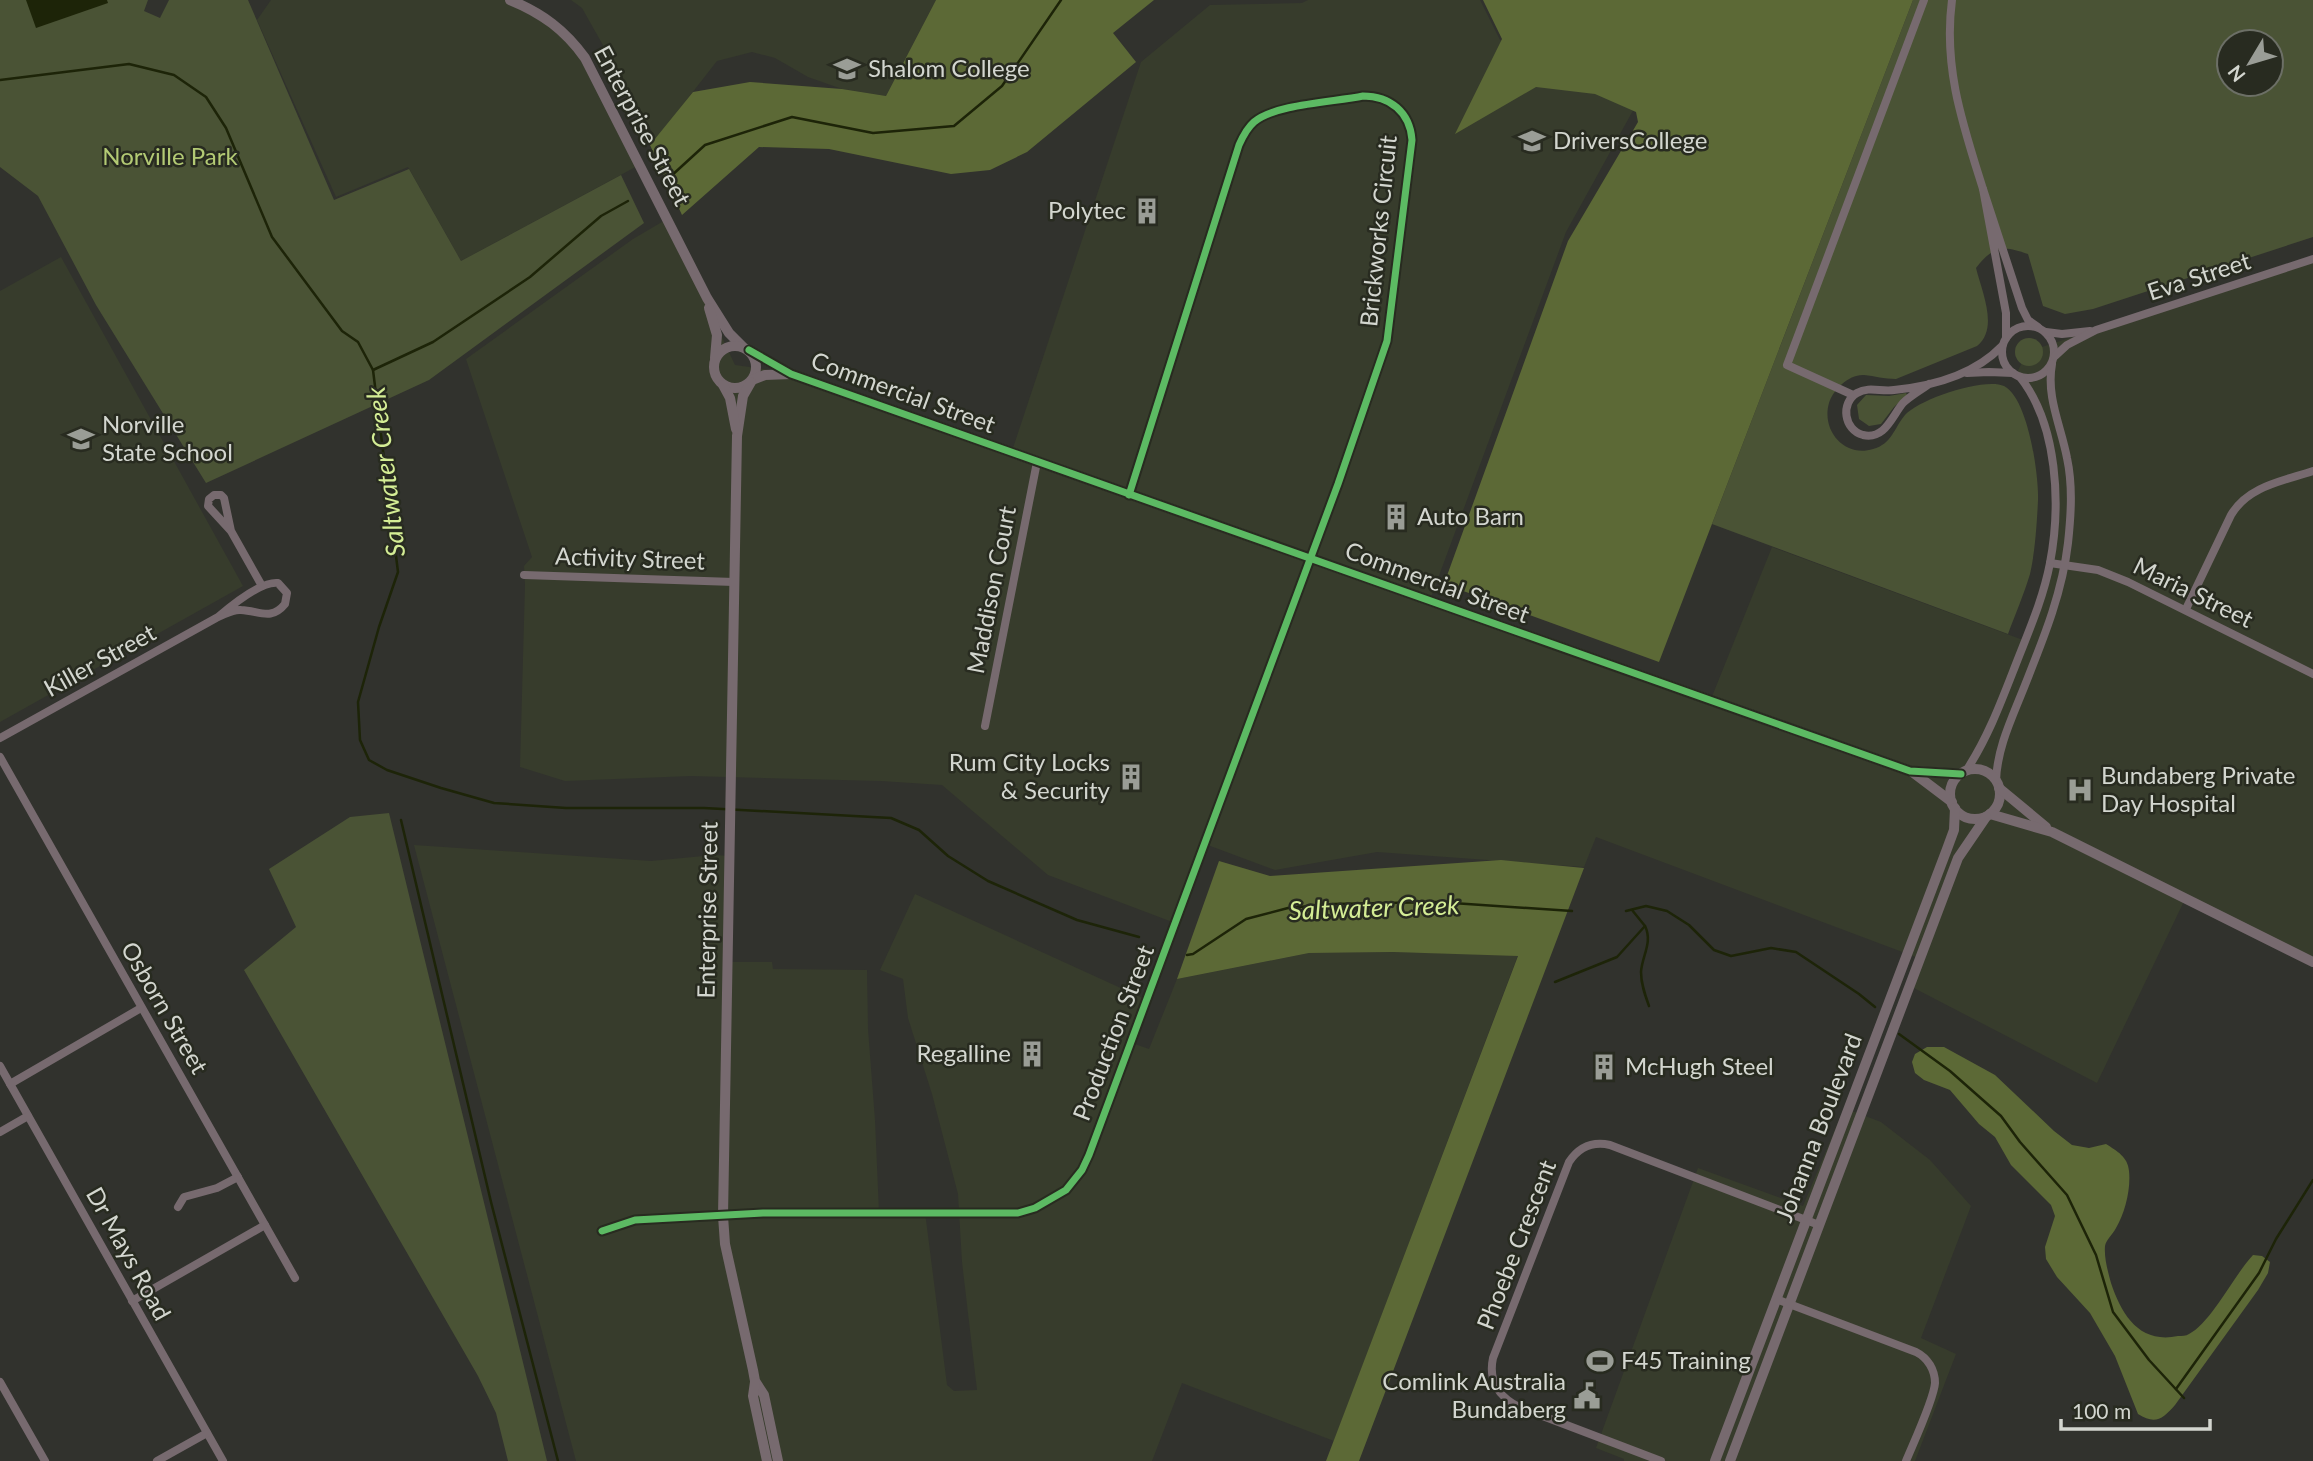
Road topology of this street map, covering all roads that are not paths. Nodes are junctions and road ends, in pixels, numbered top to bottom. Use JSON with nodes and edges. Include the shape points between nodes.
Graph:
{"nodes":[{"id":1,"x":510,"y":0,"type":"edge"},
{"id":2,"x":1924,"y":0,"type":"edge"},
{"id":3,"x":1952,"y":0,"type":"edge"},
{"id":4,"x":1983,"y":189,"type":"junction"},
{"id":5,"x":2313,"y":260,"type":"edge"},
{"id":6,"x":707,"y":298,"type":"junction"},
{"id":7,"x":2042,"y":330,"type":"junction"},
{"id":8,"x":2096,"y":330,"type":"junction"},
{"id":9,"x":2004,"y":342,"type":"junction"},
{"id":10,"x":746,"y":348,"type":"junction"},
{"id":11,"x":715,"y":359,"type":"junction"},
{"id":12,"x":2053,"y":360,"type":"junction"},
{"id":13,"x":791,"y":374,"type":"junction"},
{"id":14,"x":1962,"y":374,"type":"junction"},
{"id":15,"x":2016,"y":375,"type":"junction"},
{"id":16,"x":751,"y":381,"type":"junction"},
{"id":17,"x":1929,"y":384,"type":"junction"},
{"id":18,"x":723,"y":385,"type":"junction"},
{"id":19,"x":1853,"y":395,"type":"junction"},
{"id":20,"x":737,"y":436,"type":"junction"},
{"id":21,"x":1037,"y":462,"type":"junction"},
{"id":22,"x":2313,"y":471,"type":"edge"},
{"id":23,"x":1129,"y":495,"type":"junction"},
{"id":24,"x":231,"y":531,"type":"dead end"},
{"id":25,"x":1311,"y":558,"type":"junction"},
{"id":26,"x":2050,"y":563,"type":"junction"},
{"id":27,"x":2065,"y":565,"type":"junction"},
{"id":28,"x":524,"y":575,"type":"dead end"},
{"id":29,"x":734,"y":582,"type":"junction"},
{"id":30,"x":262,"y":586,"type":"junction"},
{"id":31,"x":2186,"y":610,"type":"junction"},
{"id":32,"x":218,"y":617,"type":"junction"},
{"id":33,"x":2313,"y":674,"type":"edge"},
{"id":34,"x":985,"y":726,"type":"dead end"},
{"id":35,"x":0,"y":738,"type":"edge"},
{"id":36,"x":0,"y":757,"type":"edge"},
{"id":37,"x":1910,"y":771,"type":"junction"},
{"id":38,"x":1964,"y":773,"type":"junction"},
{"id":39,"x":1998,"y":785,"type":"junction"},
{"id":40,"x":1953,"y":805,"type":"junction"},
{"id":41,"x":1988,"y":815,"type":"junction"},
{"id":42,"x":2052,"y":832,"type":"junction"},
{"id":43,"x":2313,"y":962,"type":"edge"},
{"id":44,"x":141,"y":1008,"type":"junction"},
{"id":45,"x":0,"y":1066,"type":"edge"},
{"id":46,"x":10,"y":1084,"type":"junction"},
{"id":47,"x":28,"y":1116,"type":"junction"},
{"id":48,"x":0,"y":1132,"type":"edge"},
{"id":49,"x":238,"y":1177,"type":"junction"},
{"id":50,"x":178,"y":1207,"type":"dead end"},
{"id":51,"x":723,"y":1216,"type":"junction"},
{"id":52,"x":1807,"y":1220,"type":"junction"},
{"id":53,"x":265,"y":1225,"type":"junction"},
{"id":54,"x":1819,"y":1225,"type":"junction"},
{"id":55,"x":602,"y":1231,"type":"dead end"},
{"id":56,"x":295,"y":1278,"type":"dead end"},
{"id":57,"x":1776,"y":1300,"type":"junction"},
{"id":58,"x":132,"y":1301,"type":"junction"},
{"id":59,"x":1789,"y":1304,"type":"junction"},
{"id":60,"x":755,"y":1381,"type":"junction"},
{"id":61,"x":0,"y":1382,"type":"edge"},
{"id":62,"x":207,"y":1433,"type":"junction"},
{"id":63,"x":45,"y":1461,"type":"edge"},
{"id":64,"x":157,"y":1461,"type":"edge"},
{"id":65,"x":223,"y":1461,"type":"edge"},
{"id":66,"x":767,"y":1461,"type":"edge"},
{"id":67,"x":778,"y":1461,"type":"edge"},
{"id":68,"x":1661,"y":1461,"type":"edge"},
{"id":69,"x":1715,"y":1461,"type":"edge"},
{"id":70,"x":1730,"y":1461,"type":"edge"},
{"id":71,"x":1906,"y":1461,"type":"edge"}],
"edges":[{"from":1,"to":6,"type":"street","name":"Enterprise Street","via":[[553,23],[585,58]]},
{"from":2,"to":19,"type":"street","via":[[1787,365]]},
{"from":3,"to":4,"type":"street","via":[[1953,89]]},
{"from":4,"to":7,"type":"street","via":[[2022,307],[2028,320]]},
{"from":4,"to":9,"type":"street","via":[[2005,306]]},
{"from":5,"to":8,"type":"street","name":"Eva Street"},
{"from":6,"to":10,"type":"street","name":"Enterprise Street","via":[[729,333]]},
{"from":6,"to":11,"type":"street","name":"Enterprise Street","via":[[717,335]]},
{"from":7,"to":8,"type":"street","name":"Eva Street","via":[[2063,334]]},
{"from":7,"to":9,"type":"street","via":[[2020,327]]},
{"from":7,"to":12,"type":"street","via":[[2051,339]]},
{"from":8,"to":12,"type":"street","name":"Eva Street","via":[[2067,345]]},
{"from":9,"to":14,"type":"street","via":[[1986,362]]},
{"from":9,"to":15,"type":"street","via":[[2004,363]]},
{"from":10,"to":11,"type":"street","via":[[731,345]]},
{"from":10,"to":13,"type":"street","name":"Commercial Street"},
{"from":10,"to":16,"type":"street","via":[[756,364]]},
{"from":11,"to":18,"type":"street","via":[[714,373]]},
{"from":12,"to":15,"type":"street","via":[[2040,376]]},
{"from":12,"to":27,"type":"street","via":[[2050,391],[2071,494]]},
{"from":13,"to":16,"type":"street","name":"Commercial Street","via":[[765,374]]},
{"from":13,"to":21,"type":"street","name":"Commercial Street"},
{"from":14,"to":15,"type":"street"},
{"from":14,"to":17,"type":"street"},
{"from":15,"to":26,"type":"street","via":[[2029,388],[2041,415],[2052,461],[2056,500]]},
{"from":16,"to":18,"type":"street","via":[[738,388]]},
{"from":16,"to":20,"type":"street","name":"Enterprise Street"},
{"from":17,"to":19,"type":"street","via":[[1892,391],[1866,389]]},
{"from":17,"to":19,"type":"street","via":[[1872,435],[1857,432],[1847,420],[1846,407]]},
{"from":18,"to":20,"type":"street","name":"Enterprise Street"},
{"from":20,"to":29,"type":"street","name":"Enterprise Street"},
{"from":21,"to":23,"type":"street","name":"Commercial Street"},
{"from":21,"to":34,"type":"street","name":"Maddison Court"},
{"from":22,"to":31,"type":"street","via":[[2262,488],[2240,503]]},
{"from":23,"to":25,"type":"street","name":"Commercial Street"},
{"from":23,"to":25,"type":"street","name":"Brickworks Circuit","via":[[1248,128],[1277,110],[1363,96],[1381,98],[1404,115],[1412,140],[1392,317],[1380,365]]},
{"from":24,"to":30,"type":"street"},
{"from":25,"to":37,"type":"street","name":"Commercial Street"},
{"from":25,"to":51,"type":"street","name":"Production Street","via":[[1123,1067],[1074,1182],[1051,1200],[1018,1213]]},
{"from":26,"to":27,"type":"street","name":"Maria Street"},
{"from":26,"to":38,"type":"street","via":[[2037,610],[1990,731]]},
{"from":27,"to":31,"type":"street","name":"Maria Street","via":[[2113,575]]},
{"from":27,"to":39,"type":"street","via":[[2052,618],[2004,739],[1997,764]]},
{"from":28,"to":29,"type":"street","name":"Activity Street"},
{"from":29,"to":51,"type":"street","name":"Enterprise Street"},
{"from":30,"to":32,"type":"street"},
{"from":30,"to":32,"type":"street","via":[[282,585],[288,597],[282,608],[267,615],[240,610]]},
{"from":31,"to":33,"type":"street","name":"Maria Street"},
{"from":32,"to":35,"type":"street","name":"Killer Street"},
{"from":36,"to":44,"type":"street","name":"Osborn Street"},
{"from":37,"to":38,"type":"street","name":"Commercial Street"},
{"from":37,"to":40,"type":"street","name":"Commercial Street"},
{"from":38,"to":39,"type":"street","via":[[1983,771]]},
{"from":38,"to":40,"type":"street","via":[[1952,787]]},
{"from":39,"to":41,"type":"street","via":[[1999,802]]},
{"from":39,"to":42,"type":"street"},
{"from":40,"to":41,"type":"street","via":[[1968,818]]},
{"from":40,"to":52,"type":"street","name":"Johanna Boulevard","via":[[1954,830]]},
{"from":41,"to":42,"type":"street"},
{"from":41,"to":54,"type":"street","name":"Johanna Boulevard","via":[[1958,858]]},
{"from":42,"to":43,"type":"street"},
{"from":44,"to":46,"type":"street"},
{"from":44,"to":49,"type":"street","name":"Osborn Street"},
{"from":45,"to":46,"type":"street","name":"Dr Mays Road"},
{"from":46,"to":47,"type":"street","name":"Dr Mays Road"},
{"from":47,"to":48,"type":"street"},
{"from":47,"to":58,"type":"street","name":"Dr Mays Road"},
{"from":49,"to":50,"type":"street","via":[[184,1197]]},
{"from":49,"to":53,"type":"street","name":"Osborn Street"},
{"from":51,"to":55,"type":"street","name":"Production Street","via":[[635,1220]]},
{"from":51,"to":60,"type":"street","name":"Enterprise Street"},
{"from":52,"to":54,"type":"street","name":"Phoebe Crescent"},
{"from":52,"to":57,"type":"street","name":"Johanna Boulevard"},
{"from":52,"to":68,"type":"street","name":"Phoebe Crescent","via":[[1610,1144],[1587,1146],[1573,1155],[1493,1358],[1492,1377],[1501,1395],[1519,1407]]},
{"from":53,"to":56,"type":"street","name":"Osborn Street"},
{"from":53,"to":58,"type":"street"},
{"from":54,"to":59,"type":"street","name":"Johanna Boulevard"},
{"from":57,"to":59,"type":"street"},
{"from":57,"to":69,"type":"street","name":"Johanna Boulevard"},
{"from":58,"to":62,"type":"street","name":"Dr Mays Road"},
{"from":59,"to":70,"type":"street","name":"Johanna Boulevard"},
{"from":59,"to":71,"type":"street","via":[[1927,1360],[1934,1373],[1934,1389]]},
{"from":60,"to":66,"type":"street","name":"Enterprise Street","via":[[753,1396]]},
{"from":60,"to":67,"type":"street","name":"Enterprise Street","via":[[764,1395]]},
{"from":61,"to":63,"type":"street"},
{"from":62,"to":64,"type":"street"},
{"from":62,"to":65,"type":"street","name":"Dr Mays Road"}]}
